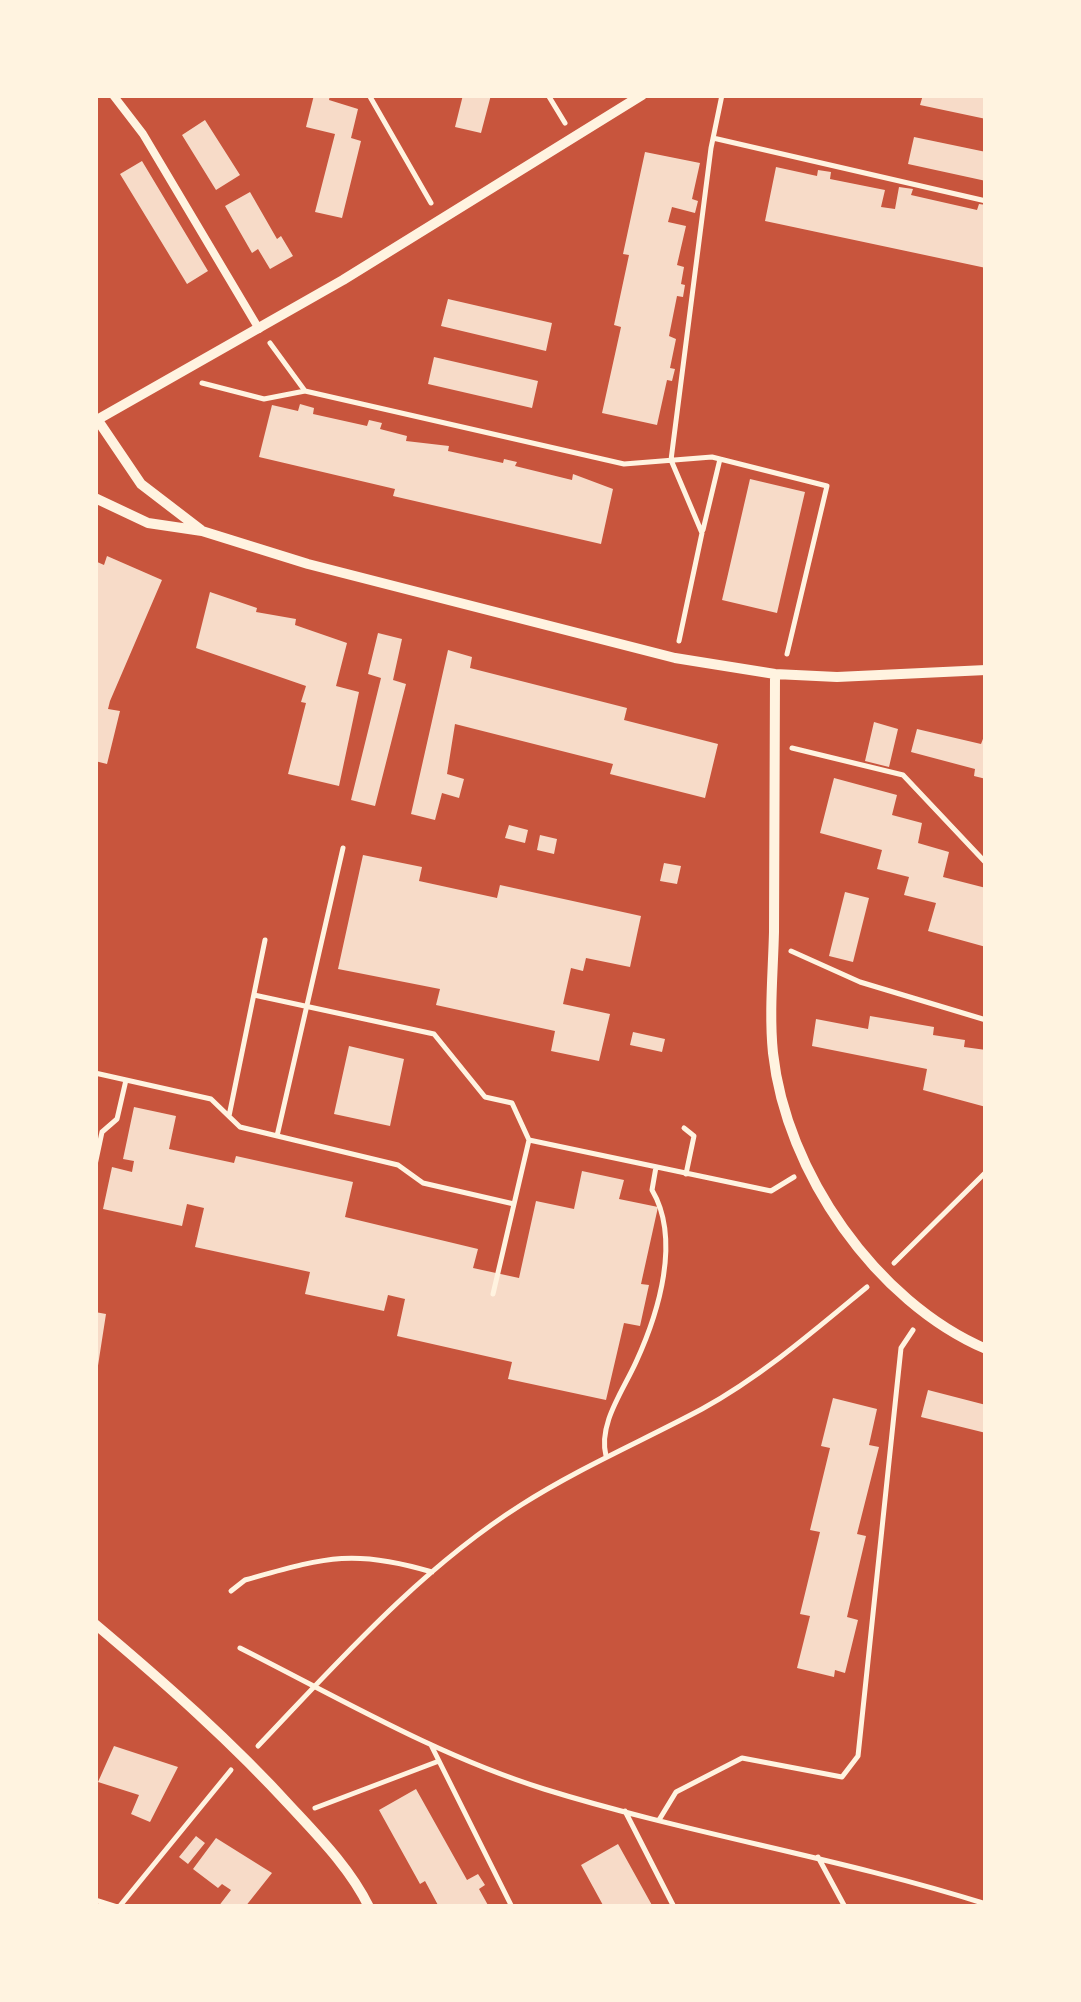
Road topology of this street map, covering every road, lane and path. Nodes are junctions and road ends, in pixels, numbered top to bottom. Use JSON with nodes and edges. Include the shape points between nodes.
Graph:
{"nodes":[{"id":1,"x":113,"y":95,"type":"edge"},
{"id":2,"x":368,"y":95,"type":"edge"},
{"id":3,"x":548,"y":95,"type":"edge"},
{"id":4,"x":642,"y":95,"type":"edge"},
{"id":5,"x":722,"y":95,"type":"edge"},
{"id":6,"x":574,"y":138,"type":"junction"},
{"id":7,"x":714,"y":138,"type":"junction"},
{"id":8,"x":986,"y":200,"type":"edge"},
{"id":9,"x":440,"y":219,"type":"junction"},
{"id":10,"x":259,"y":328,"type":"junction"},
{"id":11,"x":175,"y":376,"type":"junction"},
{"id":12,"x":305,"y":391,"type":"junction"},
{"id":13,"x":96,"y":420,"type":"edge"},
{"id":14,"x":720,"y":459,"type":"junction"},
{"id":15,"x":671,"y":460,"type":"junction"},
{"id":16,"x":95,"y":498,"type":"edge"},
{"id":17,"x":202,"y":530,"type":"junction"},
{"id":18,"x":702,"y":533,"type":"junction"},
{"id":19,"x":675,"y":658,"type":"junction"},
{"id":20,"x":986,"y":670,"type":"edge"},
{"id":21,"x":775,"y":674,"type":"junction"},
{"id":22,"x":774,"y":743,"type":"junction"},
{"id":23,"x":343,"y":848,"type":"dead end"},
{"id":24,"x":986,"y":863,"type":"edge"},
{"id":25,"x":265,"y":940,"type":"dead end"},
{"id":26,"x":774,"y":943,"type":"junction"},
{"id":27,"x":254,"y":995,"type":"junction"},
{"id":28,"x":306,"y":1008,"type":"junction"},
{"id":29,"x":986,"y":1020,"type":"edge"},
{"id":30,"x":95,"y":1073,"type":"edge"},
{"id":31,"x":126,"y":1080,"type":"junction"},
{"id":32,"x":228,"y":1116,"type":"junction"},
{"id":33,"x":684,"y":1128,"type":"dead end"},
{"id":34,"x":277,"y":1136,"type":"junction"},
{"id":35,"x":528,"y":1140,"type":"junction"},
{"id":36,"x":95,"y":1165,"type":"edge"},
{"id":37,"x":656,"y":1167,"type":"junction"},
{"id":38,"x":810,"y":1168,"type":"junction"},
{"id":39,"x":986,"y":1172,"type":"edge"},
{"id":40,"x":686,"y":1174,"type":"junction"},
{"id":41,"x":514,"y":1204,"type":"junction"},
{"id":42,"x":880,"y":1277,"type":"junction"},
{"id":43,"x":494,"y":1294,"type":"dead end"},
{"id":44,"x":901,"y":1348,"type":"dead end"},
{"id":45,"x":986,"y":1349,"type":"edge"},
{"id":46,"x":606,"y":1456,"type":"junction"},
{"id":47,"x":432,"y":1572,"type":"junction"},
{"id":48,"x":231,"y":1591,"type":"dead end"},
{"id":49,"x":95,"y":1624,"type":"edge"},
{"id":50,"x":240,"y":1648,"type":"dead end"},
{"id":51,"x":315,"y":1686,"type":"junction"},
{"id":52,"x":429,"y":1743,"type":"junction"},
{"id":53,"x":246,"y":1758,"type":"junction"},
{"id":54,"x":438,"y":1761,"type":"junction"},
{"id":55,"x":625,"y":1811,"type":"junction"},
{"id":56,"x":298,"y":1814,"type":"junction"},
{"id":57,"x":659,"y":1820,"type":"junction"},
{"id":58,"x":818,"y":1857,"type":"junction"},
{"id":59,"x":95,"y":1900,"type":"edge"},
{"id":60,"x":986,"y":1904,"type":"edge"},
{"id":61,"x":118,"y":1907,"type":"edge"},
{"id":62,"x":369,"y":1907,"type":"edge"},
{"id":63,"x":512,"y":1907,"type":"edge"},
{"id":64,"x":674,"y":1907,"type":"edge"},
{"id":65,"x":845,"y":1907,"type":"edge"}],
"edges":[{"from":1,"to":10,"type":"lane"},
{"from":2,"to":9,"type":"path"},
{"from":3,"to":6,"type":"path"},
{"from":4,"to":6,"type":"street"},
{"from":5,"to":7,"type":"path"},
{"from":6,"to":9,"type":"street"},
{"from":7,"to":8,"type":"path"},
{"from":7,"to":15,"type":"path"},
{"from":9,"to":10,"type":"street"},
{"from":10,"to":11,"type":"street"},
{"from":10,"to":12,"type":"path"},
{"from":11,"to":12,"type":"path","via":[[264,398]]},
{"from":11,"to":13,"type":"street"},
{"from":12,"to":15,"type":"path","via":[[624,464]]},
{"from":13,"to":17,"type":"street","via":[[141,484]]},
{"from":14,"to":15,"type":"path"},
{"from":14,"to":18,"type":"path"},
{"from":14,"to":21,"type":"path","via":[[827,486],[792,646]]},
{"from":15,"to":18,"type":"path"},
{"from":16,"to":17,"type":"street","via":[[148,523]]},
{"from":17,"to":19,"type":"street","via":[[308,564]]},
{"from":18,"to":19,"type":"path"},
{"from":19,"to":21,"type":"street"},
{"from":20,"to":21,"type":"street"},
{"from":21,"to":22,"type":"street"},
{"from":22,"to":24,"type":"path","via":[[902,774]]},
{"from":22,"to":26,"type":"street"},
{"from":23,"to":28,"type":"path"},
{"from":25,"to":27,"type":"path"},
{"from":26,"to":29,"type":"path","via":[[860,982]]},
{"from":26,"to":38,"type":"street","via":[[773,1054]]},
{"from":27,"to":28,"type":"path"},
{"from":27,"to":32,"type":"path"},
{"from":28,"to":34,"type":"path"},
{"from":28,"to":35,"type":"path","via":[[434,1034],[485,1097],[512,1103]]},
{"from":30,"to":31,"type":"path"},
{"from":31,"to":32,"type":"path","via":[[212,1099]]},
{"from":31,"to":36,"type":"path"},
{"from":32,"to":34,"type":"path","via":[[240,1127]]},
{"from":33,"to":40,"type":"path","via":[[694,1136]]},
{"from":34,"to":41,"type":"path","via":[[398,1165],[423,1184]]},
{"from":35,"to":37,"type":"path"},
{"from":35,"to":41,"type":"path"},
{"from":37,"to":40,"type":"path"},
{"from":37,"to":46,"type":"path","via":[[652,1190],[664,1210],[666,1244],[656,1312],[602,1440]]},
{"from":38,"to":40,"type":"path","via":[[770,1190]]},
{"from":38,"to":42,"type":"street"},
{"from":39,"to":42,"type":"path"},
{"from":41,"to":43,"type":"path"},
{"from":42,"to":45,"type":"street"},
{"from":42,"to":46,"type":"path","via":[[802,1342],[705,1407]]},
{"from":44,"to":57,"type":"path","via":[[858,1756],[842,1777],[742,1758],[676,1792]]},
{"from":46,"to":47,"type":"path","via":[[519,1506]]},
{"from":47,"to":48,"type":"path","via":[[349,1554],[246,1580]]},
{"from":47,"to":51,"type":"path"},
{"from":49,"to":53,"type":"street"},
{"from":50,"to":51,"type":"path"},
{"from":51,"to":52,"type":"path"},
{"from":51,"to":53,"type":"path"},
{"from":52,"to":54,"type":"path"},
{"from":52,"to":55,"type":"path","via":[[542,1788]]},
{"from":53,"to":56,"type":"street"},
{"from":53,"to":61,"type":"path","via":[[225,1774]]},
{"from":54,"to":56,"type":"path"},
{"from":54,"to":63,"type":"path"},
{"from":55,"to":57,"type":"path"},
{"from":55,"to":64,"type":"path"},
{"from":56,"to":62,"type":"street"},
{"from":57,"to":58,"type":"path"},
{"from":58,"to":60,"type":"path"},
{"from":58,"to":65,"type":"path"},
{"from":59,"to":61,"type":"path"}]}
